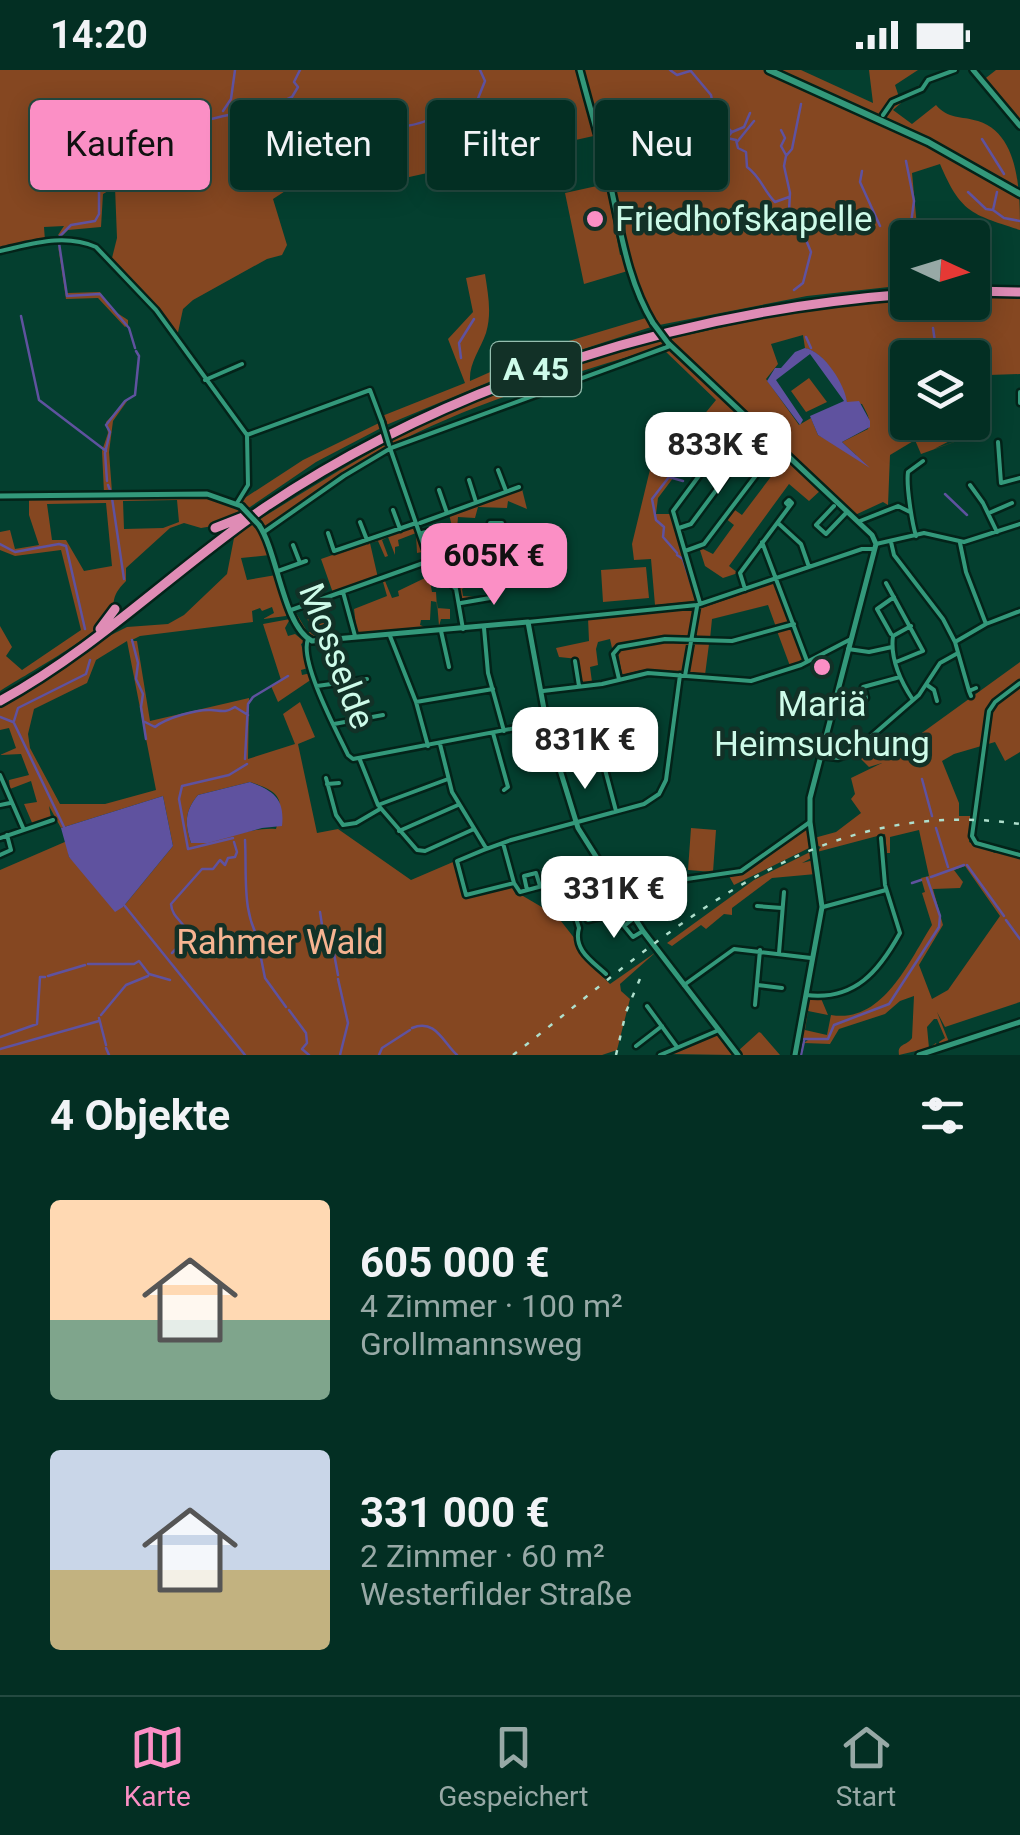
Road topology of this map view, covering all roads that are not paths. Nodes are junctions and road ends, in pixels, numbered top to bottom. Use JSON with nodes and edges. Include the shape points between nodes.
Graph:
{"nodes":[{"id":1,"x":580,"y":70,"type":"edge"},
{"id":2,"x":770,"y":70,"type":"edge"},
{"id":3,"x":955,"y":70,"type":"edge"},
{"id":4,"x":973,"y":70,"type":"edge"},
{"id":5,"x":883,"y":115,"type":"dead end"},
{"id":6,"x":1020,"y":126,"type":"edge"},
{"id":7,"x":1020,"y":194,"type":"edge"},
{"id":8,"x":0,"y":250,"type":"edge"},
{"id":9,"x":990,"y":289,"type":"edge"},
{"id":10,"x":1020,"y":289,"type":"edge"},
{"id":11,"x":890,"y":293,"type":"edge"},
{"id":12,"x":768,"y":309,"type":"junction"},
{"id":13,"x":668,"y":345,"type":"junction"},
{"id":14,"x":242,"y":364,"type":"dead end"},
{"id":15,"x":205,"y":380,"type":"junction"},
{"id":16,"x":1020,"y":392,"type":"edge"},
{"id":17,"x":1020,"y":403,"type":"edge"},
{"id":18,"x":744,"y":416,"type":"junction"},
{"id":19,"x":248,"y":435,"type":"junction"},
{"id":20,"x":722,"y":442,"type":"junction"},
{"id":21,"x":998,"y":442,"type":"dead end"},
{"id":22,"x":390,"y":447,"type":"junction"},
{"id":23,"x":740,"y":458,"type":"junction"},
{"id":24,"x":923,"y":461,"type":"dead end"},
{"id":25,"x":509,"y":472,"type":"dead end"},
{"id":26,"x":1020,"y":478,"type":"edge"},
{"id":27,"x":481,"y":482,"type":"dead end"},
{"id":28,"x":970,"y":486,"type":"dead end"},
{"id":29,"x":518,"y":487,"type":"dead end"},
{"id":30,"x":506,"y":491,"type":"junction"},
{"id":31,"x":451,"y":493,"type":"dead end"},
{"id":32,"x":0,"y":496,"type":"edge"},
{"id":33,"x":476,"y":502,"type":"junction"},
{"id":34,"x":1009,"y":505,"type":"dead end"},
{"id":35,"x":789,"y":506,"type":"dead end"},
{"id":36,"x":834,"y":506,"type":"dead end"},
{"id":37,"x":238,"y":507,"type":"junction"},
{"id":38,"x":393,"y":510,"type":"dead end"},
{"id":39,"x":447,"y":512,"type":"junction"},
{"id":40,"x":847,"y":512,"type":"junction"},
{"id":41,"x":910,"y":512,"type":"junction"},
{"id":42,"x":827,"y":513,"type":"junction"},
{"id":43,"x":989,"y":514,"type":"junction"},
{"id":44,"x":360,"y":522,"type":"dead end"},
{"id":45,"x":777,"y":522,"type":"junction"},
{"id":46,"x":837,"y":522,"type":"junction"},
{"id":47,"x":860,"y":522,"type":"junction"},
{"id":48,"x":418,"y":523,"type":"junction"},
{"id":49,"x":496,"y":523,"type":"dead end"},
{"id":50,"x":1020,"y":524,"type":"edge"},
{"id":51,"x":215,"y":528,"type":"dead end"},
{"id":52,"x":400,"y":528,"type":"junction"},
{"id":53,"x":676,"y":529,"type":"junction"},
{"id":54,"x":235,"y":530,"type":"junction"},
{"id":55,"x":264,"y":532,"type":"junction"},
{"id":56,"x":997,"y":532,"type":"junction"},
{"id":57,"x":328,"y":533,"type":"dead end"},
{"id":58,"x":421,"y":534,"type":"junction"},
{"id":59,"x":916,"y":536,"type":"junction"},
{"id":60,"x":366,"y":540,"type":"junction"},
{"id":61,"x":762,"y":542,"type":"junction"},
{"id":62,"x":890,"y":542,"type":"junction"},
{"id":63,"x":960,"y":542,"type":"junction"},
{"id":64,"x":438,"y":544,"type":"junction"},
{"id":65,"x":293,"y":545,"type":"dead end"},
{"id":66,"x":875,"y":547,"type":"junction"},
{"id":67,"x":225,"y":548,"type":"dead end"},
{"id":68,"x":448,"y":550,"type":"dead end"},
{"id":69,"x":495,"y":550,"type":"junction"},
{"id":70,"x":683,"y":551,"type":"junction"},
{"id":71,"x":531,"y":553,"type":"dead end"},
{"id":72,"x":457,"y":557,"type":"dead end"},
{"id":73,"x":428,"y":561,"type":"junction"},
{"id":74,"x":809,"y":567,"type":"junction"},
{"id":75,"x":278,"y":571,"type":"junction"},
{"id":76,"x":444,"y":576,"type":"junction"},
{"id":77,"x":776,"y":578,"type":"junction"},
{"id":78,"x":886,"y":583,"type":"dead end"},
{"id":79,"x":745,"y":589,"type":"junction"},
{"id":80,"x":344,"y":592,"type":"junction"},
{"id":81,"x":894,"y":597,"type":"junction"},
{"id":82,"x":460,"y":604,"type":"junction"},
{"id":83,"x":699,"y":605,"type":"junction"},
{"id":84,"x":115,"y":609,"type":"dead end"},
{"id":85,"x":291,"y":610,"type":"junction"},
{"id":86,"x":1020,"y":611,"type":"edge"},
{"id":87,"x":526,"y":622,"type":"junction"},
{"id":88,"x":794,"y":624,"type":"junction"},
{"id":89,"x":986,"y":624,"type":"junction"},
{"id":90,"x":126,"y":626,"type":"dead end"},
{"id":91,"x":911,"y":626,"type":"junction"},
{"id":92,"x":484,"y":627,"type":"junction"},
{"id":93,"x":100,"y":629,"type":"junction"},
{"id":94,"x":465,"y":629,"type":"junction"},
{"id":95,"x":441,"y":631,"type":"junction"},
{"id":96,"x":390,"y":636,"type":"junction"},
{"id":97,"x":893,"y":636,"type":"junction"},
{"id":98,"x":355,"y":639,"type":"junction"},
{"id":99,"x":851,"y":639,"type":"junction"},
{"id":100,"x":308,"y":640,"type":"junction"},
{"id":101,"x":692,"y":640,"type":"junction"},
{"id":102,"x":955,"y":642,"type":"junction"},
{"id":103,"x":91,"y":643,"type":"junction"},
{"id":104,"x":892,"y":647,"type":"junction"},
{"id":105,"x":848,"y":649,"type":"junction"},
{"id":106,"x":958,"y":653,"type":"junction"},
{"id":107,"x":575,"y":661,"type":"dead end"},
{"id":108,"x":808,"y":662,"type":"junction"},
{"id":109,"x":896,"y":662,"type":"junction"},
{"id":110,"x":449,"y":667,"type":"dead end"},
{"id":111,"x":682,"y":676,"type":"junction"},
{"id":112,"x":900,"y":677,"type":"junction"},
{"id":113,"x":367,"y":679,"type":"dead end"},
{"id":114,"x":619,"y":679,"type":"junction"},
{"id":115,"x":1020,"y":683,"type":"edge"},
{"id":116,"x":926,"y":685,"type":"junction"},
{"id":117,"x":317,"y":686,"type":"junction"},
{"id":118,"x":580,"y":686,"type":"junction"},
{"id":119,"x":494,"y":690,"type":"junction"},
{"id":120,"x":543,"y":692,"type":"junction"},
{"id":121,"x":972,"y":692,"type":"dead end"},
{"id":122,"x":866,"y":695,"type":"dead end"},
{"id":123,"x":0,"y":698,"type":"edge"},
{"id":124,"x":913,"y":700,"type":"junction"},
{"id":125,"x":416,"y":702,"type":"junction"},
{"id":126,"x":937,"y":702,"type":"dead end"},
{"id":127,"x":382,"y":715,"type":"dead end"},
{"id":128,"x":547,"y":722,"type":"junction"},
{"id":129,"x":334,"y":724,"type":"junction"},
{"id":130,"x":504,"y":731,"type":"junction"},
{"id":131,"x":493,"y":733,"type":"junction"},
{"id":132,"x":440,"y":744,"type":"junction"},
{"id":133,"x":428,"y":746,"type":"junction"},
{"id":134,"x":600,"y":750,"type":"dead end"},
{"id":135,"x":821,"y":756,"type":"junction"},
{"id":136,"x":360,"y":760,"type":"junction"},
{"id":137,"x":0,"y":775,"type":"edge"},
{"id":138,"x":448,"y":778,"type":"junction"},
{"id":139,"x":340,"y":783,"type":"dead end"},
{"id":140,"x":504,"y":790,"type":"dead end"},
{"id":141,"x":10,"y":802,"type":"junction"},
{"id":142,"x":0,"y":805,"type":"edge"},
{"id":143,"x":458,"y":805,"type":"junction"},
{"id":144,"x":379,"y":807,"type":"junction"},
{"id":145,"x":616,"y":811,"type":"junction"},
{"id":146,"x":53,"y":820,"type":"dead end"},
{"id":147,"x":575,"y":822,"type":"junction"},
{"id":148,"x":810,"y":822,"type":"junction"},
{"id":149,"x":474,"y":829,"type":"junction"},
{"id":150,"x":24,"y":830,"type":"junction"},
{"id":151,"x":400,"y":831,"type":"junction"},
{"id":152,"x":7,"y":835,"type":"junction"},
{"id":153,"x":0,"y":838,"type":"edge"},
{"id":154,"x":503,"y":842,"type":"junction"},
{"id":155,"x":874,"y":845,"type":"dead end"},
{"id":156,"x":486,"y":849,"type":"junction"},
{"id":157,"x":0,"y":855,"type":"edge"},
{"id":158,"x":1020,"y":855,"type":"edge"},
{"id":159,"x":514,"y":883,"type":"junction"},
{"id":160,"x":548,"y":884,"type":"junction"},
{"id":161,"x":540,"y":886,"type":"junction"},
{"id":162,"x":527,"y":890,"type":"junction"},
{"id":163,"x":568,"y":890,"type":"junction"},
{"id":164,"x":886,"y":890,"type":"junction"},
{"id":165,"x":784,"y":892,"type":"dead end"},
{"id":166,"x":619,"y":894,"type":"junction"},
{"id":167,"x":598,"y":901,"type":"junction"},
{"id":168,"x":583,"y":905,"type":"junction"},
{"id":169,"x":757,"y":906,"type":"dead end"},
{"id":170,"x":822,"y":907,"type":"junction"},
{"id":171,"x":573,"y":908,"type":"junction"},
{"id":172,"x":783,"y":908,"type":"junction"},
{"id":173,"x":555,"y":914,"type":"dead end"},
{"id":174,"x":634,"y":918,"type":"junction"},
{"id":175,"x":643,"y":931,"type":"junction"},
{"id":176,"x":760,"y":950,"type":"junction"},
{"id":177,"x":779,"y":953,"type":"junction"},
{"id":178,"x":813,"y":958,"type":"junction"},
{"id":179,"x":606,"y":974,"type":"dead end"},
{"id":180,"x":684,"y":985,"type":"junction"},
{"id":181,"x":757,"y":985,"type":"junction"},
{"id":182,"x":782,"y":988,"type":"dead end"},
{"id":183,"x":806,"y":995,"type":"junction"},
{"id":184,"x":755,"y":1005,"type":"dead end"},
{"id":185,"x":657,"y":1006,"type":"dead end"},
{"id":186,"x":1020,"y":1022,"type":"edge"},
{"id":187,"x":662,"y":1026,"type":"junction"},
{"id":188,"x":719,"y":1030,"type":"junction"},
{"id":189,"x":951,"y":1045,"type":"junction"},
{"id":190,"x":636,"y":1046,"type":"dead end"},
{"id":191,"x":677,"y":1048,"type":"junction"},
{"id":192,"x":660,"y":1055,"type":"edge"},
{"id":193,"x":738,"y":1055,"type":"edge"},
{"id":194,"x":795,"y":1055,"type":"edge"},
{"id":195,"x":920,"y":1055,"type":"edge"},
{"id":196,"x":952,"y":1055,"type":"edge"}],
"edges":[{"from":1,"to":13,"type":"street","bridge":true,"via":[[620,240],[639,294]]},
{"from":2,"to":7,"type":"main road","via":[[928,142]]},
{"from":3,"to":5,"type":"street","via":[[892,102]]},
{"from":4,"to":6,"type":"street"},
{"from":8,"to":15,"type":"street","via":[[62,239],[87,244],[156,310]]},
{"from":9,"to":10,"type":"highway"},
{"from":11,"to":12,"type":"highway","number":"A 45"},
{"from":12,"to":37,"type":"highway","number":"A 45","via":[[610,344],[456,399]]},
{"from":12,"to":54,"type":"highway","number":"A 45","via":[[609,350],[471,399],[340,461]]},
{"from":13,"to":18,"type":"street"},
{"from":13,"to":22,"type":"street"},
{"from":14,"to":15,"type":"street"},
{"from":15,"to":19,"type":"street"},
{"from":16,"to":17,"type":"street"},
{"from":18,"to":20,"type":"street"},
{"from":18,"to":40,"type":"street"},
{"from":19,"to":22,"type":"street","bridge":true,"via":[[370,390]]},
{"from":19,"to":37,"type":"street","via":[[248,484]]},
{"from":20,"to":23,"type":"street"},
{"from":20,"to":53,"type":"street","via":[[674,507]]},
{"from":21,"to":26,"type":"street","via":[[1001,482]]},
{"from":22,"to":48,"type":"street"},
{"from":22,"to":55,"type":"street"},
{"from":23,"to":53,"type":"street","via":[[691,524]]},
{"from":23,"to":70,"type":"street","via":[[757,474],[704,544]]},
{"from":24,"to":41,"type":"street","via":[[907,473]]},
{"from":25,"to":30,"type":"street","via":[[499,473]]},
{"from":27,"to":33,"type":"street","via":[[470,483]]},
{"from":28,"to":43,"type":"street"},
{"from":29,"to":30,"type":"street"},
{"from":30,"to":33,"type":"street"},
{"from":31,"to":39,"type":"street","via":[[440,493]]},
{"from":32,"to":37,"type":"street","via":[[188,494]]},
{"from":33,"to":39,"type":"street"},
{"from":34,"to":43,"type":"street"},
{"from":35,"to":45,"type":"street"},
{"from":36,"to":42,"type":"street"},
{"from":37,"to":51,"type":"highway"},
{"from":37,"to":55,"type":"street","name":"Mosselde","bridge":true},
{"from":37,"to":93,"type":"highway","number":"A 45"},
{"from":38,"to":52,"type":"street"},
{"from":39,"to":48,"type":"street"},
{"from":40,"to":46,"type":"street"},
{"from":40,"to":47,"type":"street"},
{"from":41,"to":47,"type":"street","via":[[898,506]]},
{"from":41,"to":59,"type":"street"},
{"from":42,"to":46,"type":"street"},
{"from":42,"to":46,"type":"street","via":[[816,525],[826,534]]},
{"from":43,"to":56,"type":"street"},
{"from":44,"to":60,"type":"street"},
{"from":45,"to":61,"type":"street"},
{"from":45,"to":74,"type":"street","via":[[802,544]]},
{"from":47,"to":66,"type":"street"},
{"from":48,"to":52,"type":"street"},
{"from":48,"to":58,"type":"street"},
{"from":49,"to":69,"type":"street"},
{"from":50,"to":56,"type":"street"},
{"from":52,"to":60,"type":"street"},
{"from":53,"to":70,"type":"street"},
{"from":54,"to":67,"type":"highway"},
{"from":54,"to":103,"type":"highway","number":"A 45"},
{"from":55,"to":75,"type":"street","name":"Mosselde"},
{"from":56,"to":63,"type":"street"},
{"from":57,"to":60,"type":"street","via":[[332,552]]},
{"from":58,"to":64,"type":"street","via":[[443,534]]},
{"from":58,"to":73,"type":"street"},
{"from":59,"to":62,"type":"street"},
{"from":59,"to":63,"type":"street"},
{"from":61,"to":77,"type":"street"},
{"from":61,"to":79,"type":"street","via":[[740,573]]},
{"from":62,"to":66,"type":"street"},
{"from":62,"to":102,"type":"street"},
{"from":63,"to":89,"type":"street"},
{"from":64,"to":68,"type":"street"},
{"from":64,"to":73,"type":"street"},
{"from":65,"to":75,"type":"street","via":[[303,562]]},
{"from":66,"to":74,"type":"street"},
{"from":66,"to":99,"type":"street"},
{"from":69,"to":71,"type":"street"},
{"from":69,"to":82,"type":"street","via":[[490,598]]},
{"from":70,"to":83,"type":"street"},
{"from":72,"to":76,"type":"street"},
{"from":73,"to":76,"type":"street"},
{"from":73,"to":80,"type":"street"},
{"from":74,"to":77,"type":"street"},
{"from":75,"to":85,"type":"street","name":"Mosselde"},
{"from":76,"to":82,"type":"street"},
{"from":77,"to":79,"type":"street"},
{"from":77,"to":88,"type":"street"},
{"from":78,"to":81,"type":"street"},
{"from":79,"to":83,"type":"street"},
{"from":80,"to":85,"type":"street"},
{"from":80,"to":98,"type":"street"},
{"from":81,"to":91,"type":"street"},
{"from":81,"to":97,"type":"street","via":[[877,609]]},
{"from":82,"to":94,"type":"street"},
{"from":83,"to":87,"type":"street"},
{"from":83,"to":101,"type":"street"},
{"from":84,"to":93,"type":"highway"},
{"from":85,"to":100,"type":"street","name":"Mosselde"},
{"from":86,"to":89,"type":"street"},
{"from":87,"to":92,"type":"street"},
{"from":87,"to":120,"type":"street"},
{"from":88,"to":101,"type":"street","via":[[732,641]]},
{"from":88,"to":108,"type":"street"},
{"from":89,"to":102,"type":"street"},
{"from":90,"to":103,"type":"highway"},
{"from":91,"to":97,"type":"street"},
{"from":91,"to":109,"type":"street","via":[[922,650]]},
{"from":92,"to":94,"type":"street"},
{"from":92,"to":119,"type":"street"},
{"from":93,"to":123,"type":"highway","number":"A 45"},
{"from":94,"to":95,"type":"street"},
{"from":95,"to":96,"type":"street"},
{"from":95,"to":110,"type":"street"},
{"from":96,"to":98,"type":"street"},
{"from":96,"to":125,"type":"street"},
{"from":97,"to":104,"type":"street"},
{"from":98,"to":100,"type":"street"},
{"from":99,"to":105,"type":"street"},
{"from":99,"to":108,"type":"street"},
{"from":100,"to":117,"type":"street","name":"Mosselde"},
{"from":101,"to":111,"type":"street"},
{"from":101,"to":114,"type":"street","via":[[617,648]]},
{"from":102,"to":106,"type":"street"},
{"from":103,"to":123,"type":"highway","number":"A 45"},
{"from":104,"to":105,"type":"street"},
{"from":104,"to":109,"type":"street"},
{"from":105,"to":135,"type":"street"},
{"from":106,"to":116,"type":"street"},
{"from":106,"to":121,"type":"street"},
{"from":107,"to":118,"type":"street"},
{"from":108,"to":111,"type":"street","via":[[751,681]]},
{"from":109,"to":112,"type":"street"},
{"from":111,"to":114,"type":"street"},
{"from":111,"to":145,"type":"street","via":[[664,785],[652,800]]},
{"from":112,"to":122,"type":"street","via":[[863,687]]},
{"from":112,"to":124,"type":"street"},
{"from":113,"to":117,"type":"street"},
{"from":114,"to":118,"type":"street"},
{"from":115,"to":158,"type":"street","via":[[990,711],[972,836],[976,843]]},
{"from":116,"to":124,"type":"street"},
{"from":116,"to":126,"type":"street"},
{"from":117,"to":129,"type":"street","name":"Mosselde"},
{"from":118,"to":120,"type":"street"},
{"from":119,"to":125,"type":"street"},
{"from":119,"to":130,"type":"street"},
{"from":120,"to":128,"type":"street"},
{"from":124,"to":135,"type":"street","via":[[850,754]]},
{"from":125,"to":133,"type":"street"},
{"from":127,"to":129,"type":"street"},
{"from":128,"to":130,"type":"street","name":"Mosselde"},
{"from":128,"to":147,"type":"street"},
{"from":129,"to":136,"type":"street","name":"Mosselde","via":[[348,755]]},
{"from":130,"to":131,"type":"street","name":"Mosselde"},
{"from":131,"to":132,"type":"street","name":"Mosselde"},
{"from":131,"to":140,"type":"street"},
{"from":132,"to":133,"type":"street","name":"Mosselde"},
{"from":132,"to":138,"type":"street"},
{"from":133,"to":136,"type":"street","name":"Mosselde"},
{"from":134,"to":145,"type":"street"},
{"from":135,"to":148,"type":"street"},
{"from":136,"to":144,"type":"street"},
{"from":137,"to":141,"type":"street"},
{"from":138,"to":143,"type":"street"},
{"from":138,"to":144,"type":"street"},
{"from":139,"to":144,"type":"street","via":[[327,781],[343,825]]},
{"from":141,"to":142,"type":"street"},
{"from":141,"to":150,"type":"street"},
{"from":143,"to":149,"type":"street"},
{"from":143,"to":151,"type":"street"},
{"from":144,"to":151,"type":"street"},
{"from":145,"to":147,"type":"street"},
{"from":146,"to":150,"type":"street"},
{"from":147,"to":154,"type":"street"},
{"from":147,"to":166,"type":"street"},
{"from":148,"to":166,"type":"street","via":[[741,871]]},
{"from":148,"to":170,"type":"street"},
{"from":149,"to":151,"type":"street","via":[[422,851]]},
{"from":149,"to":156,"type":"street"},
{"from":150,"to":152,"type":"street"},
{"from":152,"to":153,"type":"street"},
{"from":152,"to":157,"type":"street","via":[[11,850]]},
{"from":154,"to":156,"type":"street"},
{"from":154,"to":159,"type":"street"},
{"from":155,"to":164,"type":"street","via":[[881,841]]},
{"from":156,"to":159,"type":"street","via":[[456,863],[464,893]]},
{"from":159,"to":162,"type":"street","via":[[518,891]]},
{"from":160,"to":161,"type":"street"},
{"from":160,"to":163,"type":"street","via":[[563,881]]},
{"from":160,"to":163,"type":"street","via":[[553,894]]},
{"from":161,"to":162,"type":"street"},
{"from":161,"to":162,"type":"street","via":[[536,873],[524,876]]},
{"from":163,"to":171,"type":"street"},
{"from":164,"to":170,"type":"street"},
{"from":164,"to":183,"type":"street","via":[[900,933],[872,976],[825,996]]},
{"from":165,"to":172,"type":"street"},
{"from":166,"to":167,"type":"street"},
{"from":166,"to":174,"type":"street"},
{"from":167,"to":168,"type":"street"},
{"from":167,"to":168,"type":"street","via":[[601,917],[588,920]]},
{"from":168,"to":171,"type":"street"},
{"from":169,"to":172,"type":"street"},
{"from":170,"to":178,"type":"street"},
{"from":171,"to":173,"type":"street"},
{"from":171,"to":179,"type":"street","via":[[582,951]]},
{"from":172,"to":177,"type":"street"},
{"from":174,"to":175,"type":"street"},
{"from":174,"to":175,"type":"street","via":[[624,924],[632,937]]},
{"from":175,"to":180,"type":"street"},
{"from":176,"to":177,"type":"street"},
{"from":176,"to":180,"type":"street","via":[[730,950]]},
{"from":176,"to":181,"type":"street"},
{"from":177,"to":178,"type":"street"},
{"from":178,"to":183,"type":"street"},
{"from":180,"to":188,"type":"street"},
{"from":181,"to":182,"type":"street"},
{"from":181,"to":184,"type":"street"},
{"from":183,"to":194,"type":"street"},
{"from":185,"to":187,"type":"street","via":[[649,1008]]},
{"from":186,"to":189,"type":"street"},
{"from":187,"to":190,"type":"street"},
{"from":187,"to":191,"type":"street"},
{"from":188,"to":191,"type":"street"},
{"from":188,"to":193,"type":"street"},
{"from":189,"to":195,"type":"street"},
{"from":189,"to":196,"type":"street"},
{"from":191,"to":192,"type":"street"}]}
